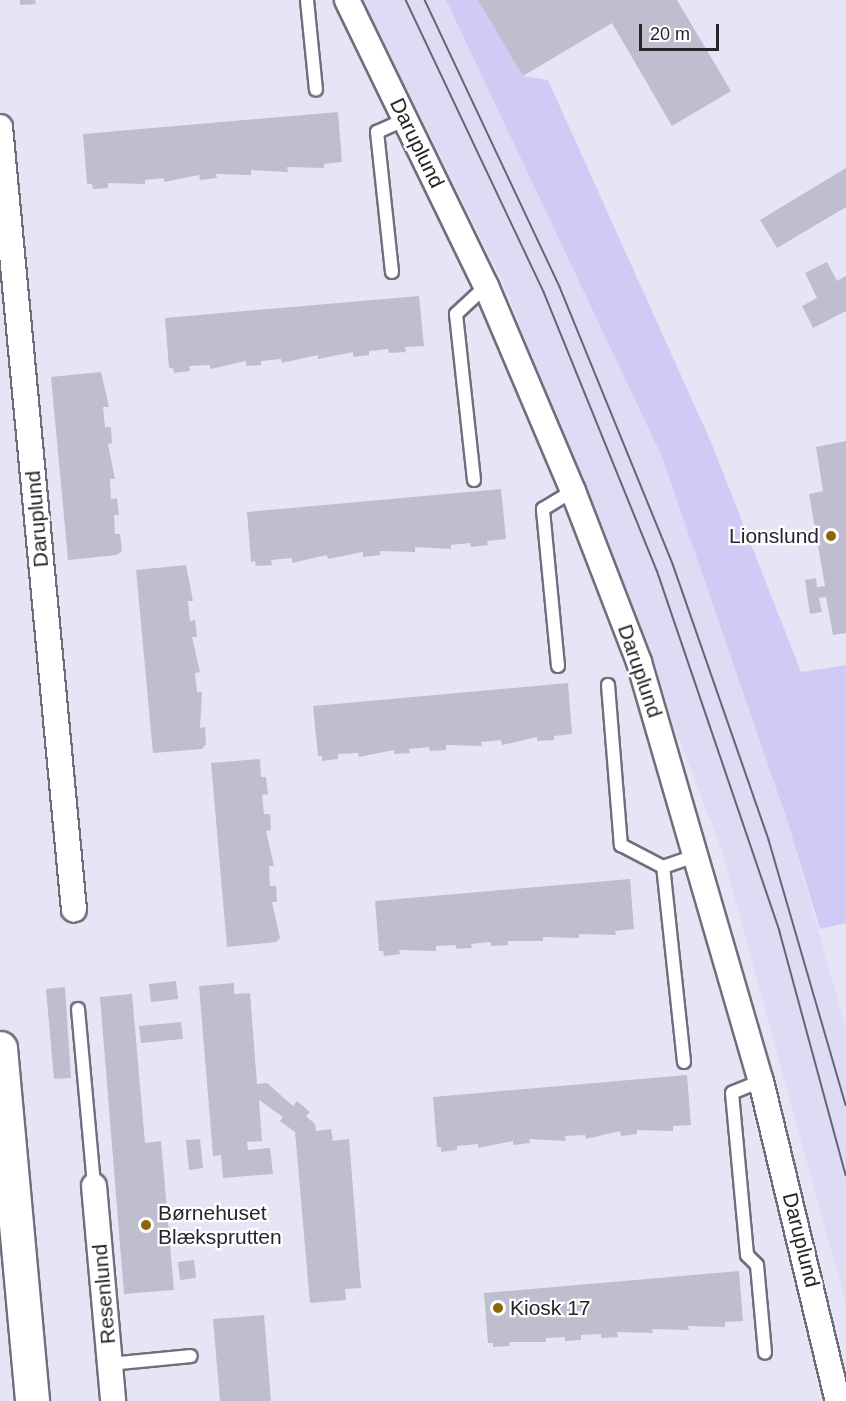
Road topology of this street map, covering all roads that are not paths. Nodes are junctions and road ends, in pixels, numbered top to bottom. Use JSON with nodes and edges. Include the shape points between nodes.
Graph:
{"nodes":[{"id":1,"x":307,"y":0,"type":"edge"},
{"id":2,"x":347,"y":0,"type":"edge"},
{"id":3,"x":316,"y":90,"type":"dead end"},
{"id":4,"x":406,"y":119,"type":"junction"},
{"id":5,"x":0,"y":127,"type":"edge"},
{"id":6,"x":392,"y":272,"type":"dead end"},
{"id":7,"x":486,"y":286,"type":"junction"},
{"id":8,"x":474,"y":480,"type":"dead end"},
{"id":9,"x":573,"y":491,"type":"junction"},
{"id":10,"x":558,"y":666,"type":"dead end"},
{"id":11,"x":608,"y":685,"type":"dead end"},
{"id":12,"x":697,"y":855,"type":"junction"},
{"id":13,"x":663,"y":867,"type":"junction"},
{"id":14,"x":74,"y":910,"type":"dead end"},
{"id":15,"x":78,"y":1009,"type":"dead end"},
{"id":16,"x":684,"y":1062,"type":"dead end"},
{"id":17,"x":0,"y":1064,"type":"edge"},
{"id":18,"x":761,"y":1081,"type":"junction"},
{"id":19,"x":94,"y":1186,"type":"joint"},
{"id":20,"x":765,"y":1353,"type":"dead end"},
{"id":21,"x":191,"y":1356,"type":"dead end"},
{"id":22,"x":110,"y":1364,"type":"junction"},
{"id":23,"x":32,"y":1401,"type":"edge"},
{"id":24,"x":114,"y":1401,"type":"edge"},
{"id":25,"x":838,"y":1401,"type":"edge"}],
"edges":[{"from":1,"to":3,"type":"lane"},
{"from":2,"to":4,"type":"street","name":"Daruplund"},
{"from":4,"to":6,"type":"lane","via":[[377,132]]},
{"from":4,"to":7,"type":"street","name":"Daruplund"},
{"from":5,"to":14,"type":"street","name":"Daruplund"},
{"from":7,"to":8,"type":"lane","via":[[456,314]]},
{"from":7,"to":9,"type":"street","name":"Daruplund"},
{"from":9,"to":10,"type":"lane","via":[[543,509]]},
{"from":9,"to":12,"type":"street","name":"Daruplund","via":[[639,662]]},
{"from":11,"to":13,"type":"lane","name":"Daruplund","via":[[621,845]]},
{"from":12,"to":13,"type":"lane"},
{"from":12,"to":18,"type":"street","name":"Daruplund"},
{"from":13,"to":16,"type":"lane"},
{"from":15,"to":19,"type":"lane"},
{"from":17,"to":23,"type":"street"},
{"from":18,"to":20,"type":"lane","via":[[732,1093],[747,1256],[757,1265]]},
{"from":18,"to":25,"type":"street","name":"Daruplund"},
{"from":19,"to":22,"type":"street","name":"Resenlund"},
{"from":21,"to":22,"type":"lane"},
{"from":22,"to":24,"type":"street","name":"Resenlund"}]}
